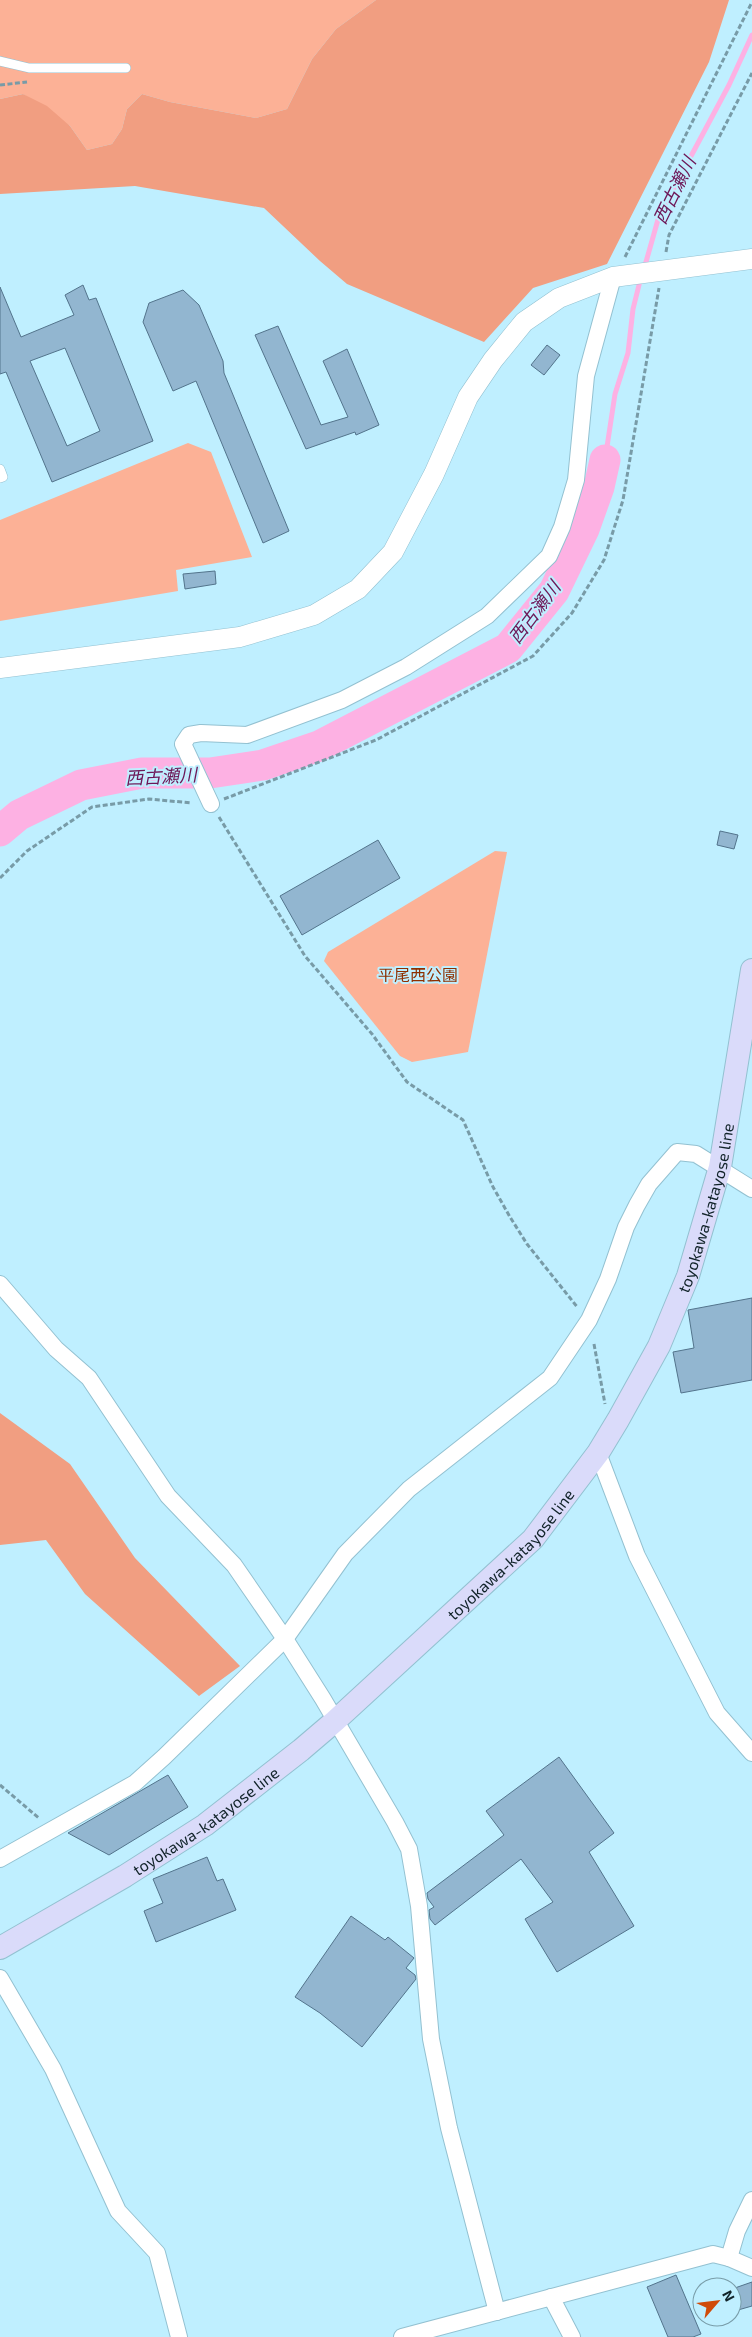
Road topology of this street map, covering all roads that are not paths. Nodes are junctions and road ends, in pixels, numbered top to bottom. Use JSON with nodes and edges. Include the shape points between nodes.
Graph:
{"nodes":[{"id":1,"x":0,"y":61,"type":"edge"},
{"id":2,"x":126,"y":68,"type":"dead end"},
{"id":3,"x":752,"y":259,"type":"edge"},
{"id":4,"x":621,"y":277,"type":"junction"},
{"id":5,"x":0,"y":469,"type":"edge"},
{"id":6,"x":0,"y":478,"type":"edge"},
{"id":7,"x":0,"y":668,"type":"edge"},
{"id":8,"x":211,"y":804,"type":"road end"},
{"id":9,"x":752,"y":970,"type":"edge"},
{"id":10,"x":720,"y":1167,"type":"junction"},
{"id":11,"x":752,"y":1189,"type":"edge"},
{"id":12,"x":0,"y":1284,"type":"edge"},
{"id":13,"x":598,"y":1453,"type":"junction"},
{"id":14,"x":285,"y":1638,"type":"junction"},
{"id":15,"x":336,"y":1720,"type":"junction"},
{"id":16,"x":752,"y":1753,"type":"edge"},
{"id":17,"x":0,"y":1859,"type":"edge"},
{"id":18,"x":0,"y":1948,"type":"edge"},
{"id":19,"x":0,"y":1978,"type":"edge"},
{"id":20,"x":752,"y":2200,"type":"edge"},
{"id":21,"x":729,"y":2258,"type":"junction"},
{"id":22,"x":752,"y":2268,"type":"edge"},
{"id":23,"x":551,"y":2297,"type":"junction"},
{"id":24,"x":497,"y":2312,"type":"junction"},
{"id":25,"x":423,"y":2334,"type":"edge"},
{"id":26,"x":179,"y":2337,"type":"edge"},
{"id":27,"x":402,"y":2337,"type":"edge"},
{"id":28,"x":572,"y":2337,"type":"edge"}],
"edges":[{"from":1,"to":2,"type":"lane","via":[[29,68]]},
{"from":3,"to":4,"type":"street"},
{"from":4,"to":7,"type":"street","via":[[559,298],[524,322],[468,397],[434,474],[393,552],[358,589],[314,615],[240,637]]},
{"from":4,"to":8,"type":"street","via":[[586,376],[576,480],[562,527],[549,556],[487,616],[406,667],[342,700],[247,735],[189,735],[183,744]]},
{"from":5,"to":6,"type":"lane","via":[[3,477]]},
{"from":9,"to":10,"type":"main road","name":"toyokawa-katayose line"},
{"from":10,"to":11,"type":"street"},
{"from":10,"to":13,"type":"main road","name":"toyokawa-katayose line","via":[[688,1276],[660,1346]]},
{"from":10,"to":14,"type":"street","via":[[696,1154],[676,1152],[649,1184],[637,1205],[589,1320],[550,1378],[409,1488],[345,1554]]},
{"from":12,"to":14,"type":"street","via":[[56,1349],[89,1378],[168,1496],[234,1565]]},
{"from":13,"to":15,"type":"main road","name":"toyokawa-katayose line","via":[[532,1539]]},
{"from":13,"to":16,"type":"street","via":[[637,1556],[716,1713]]},
{"from":14,"to":15,"type":"street"},
{"from":14,"to":17,"type":"street","via":[[135,1783]]},
{"from":15,"to":18,"type":"main road","name":"toyokawa-katayose line","via":[[205,1825],[125,1876]]},
{"from":15,"to":24,"type":"street","via":[[409,1849],[419,1906],[431,2040],[449,2128]]},
{"from":19,"to":26,"type":"street","via":[[53,2069],[118,2211],[158,2253]]},
{"from":20,"to":21,"type":"street","via":[[737,2231]]},
{"from":21,"to":22,"type":"street"},
{"from":21,"to":23,"type":"street","via":[[713,2254]]},
{"from":23,"to":24,"type":"street"},
{"from":23,"to":28,"type":"street"},
{"from":24,"to":25,"type":"street"},
{"from":25,"to":27,"type":"street"}]}
